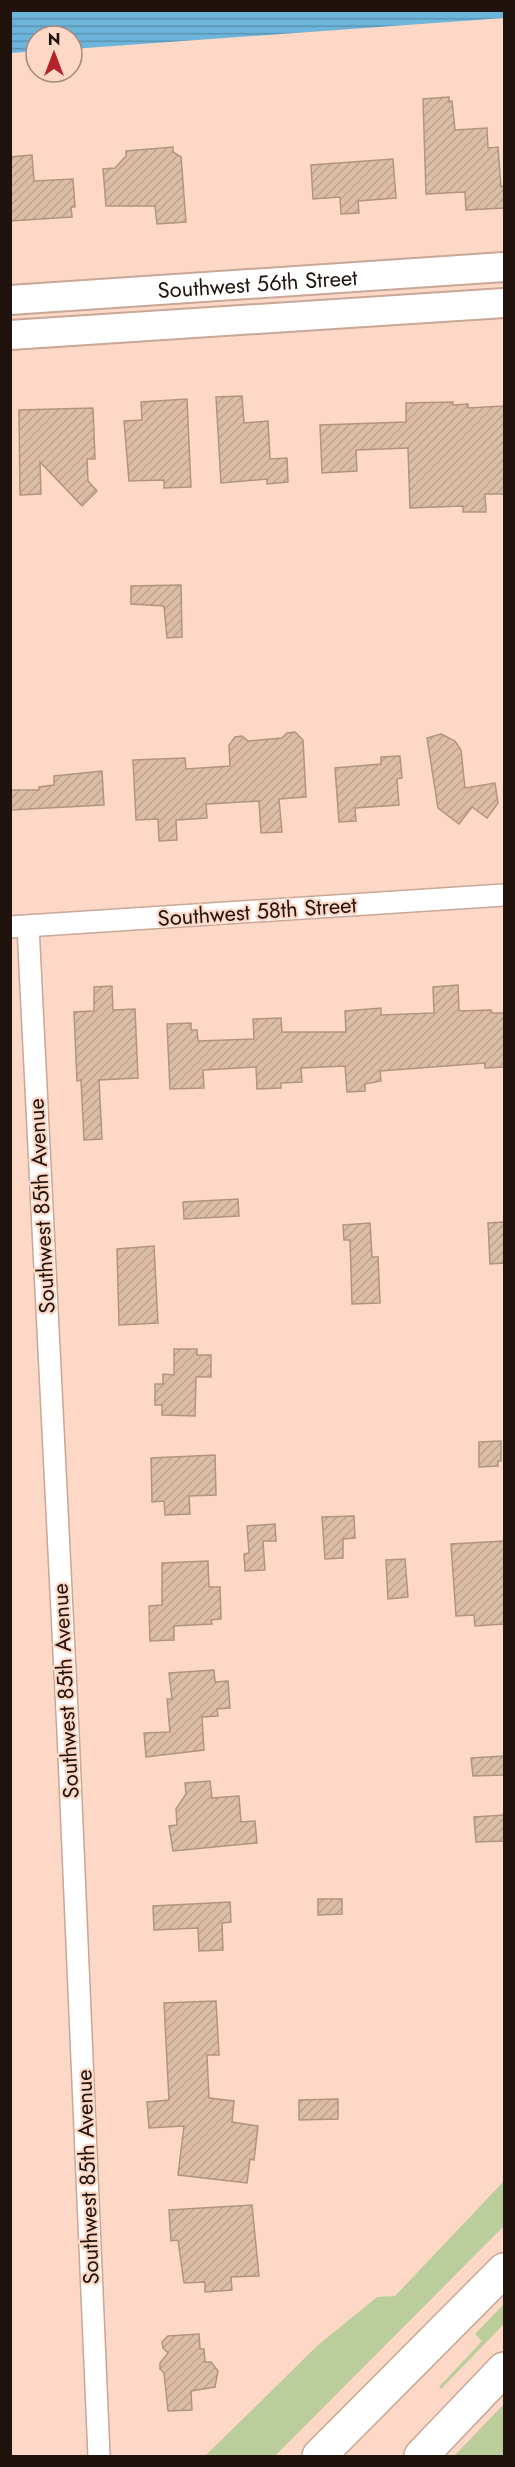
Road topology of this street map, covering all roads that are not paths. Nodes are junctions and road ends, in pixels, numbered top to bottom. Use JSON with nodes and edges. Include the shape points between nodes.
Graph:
{"nodes":[{"id":1,"x":504,"y":267,"type":"edge"},
{"id":2,"x":104,"y":294,"type":"junction"},
{"id":3,"x":10,"y":300,"type":"edge"},
{"id":4,"x":504,"y":303,"type":"edge"},
{"id":5,"x":107,"y":329,"type":"junction"},
{"id":6,"x":10,"y":335,"type":"edge"},
{"id":7,"x":504,"y":895,"type":"edge"},
{"id":8,"x":19,"y":927,"type":"edge"},
{"id":9,"x":504,"y":2270,"type":"edge"},
{"id":10,"x":504,"y":2369,"type":"edge"},
{"id":11,"x":99,"y":2457,"type":"edge"},
{"id":12,"x":319,"y":2457,"type":"edge"},
{"id":13,"x":422,"y":2457,"type":"edge"}],
"edges":[{"from":1,"to":2,"type":"main road","name":"Southwest 56th Street"},
{"from":2,"to":3,"type":"main road","name":"Southwest 56th Street"},
{"from":2,"to":5,"type":"main road"},
{"from":4,"to":5,"type":"main road","name":"Southwest 56th Street"},
{"from":5,"to":6,"type":"main road","name":"Southwest 56th Street"},
{"from":7,"to":8,"type":"street","name":"Southwest 58th Street"},
{"from":8,"to":11,"type":"street","name":"Southwest 85th Avenue","via":[[68,1732]]},
{"from":9,"to":12,"type":"highway"},
{"from":10,"to":13,"type":"highway"}]}
